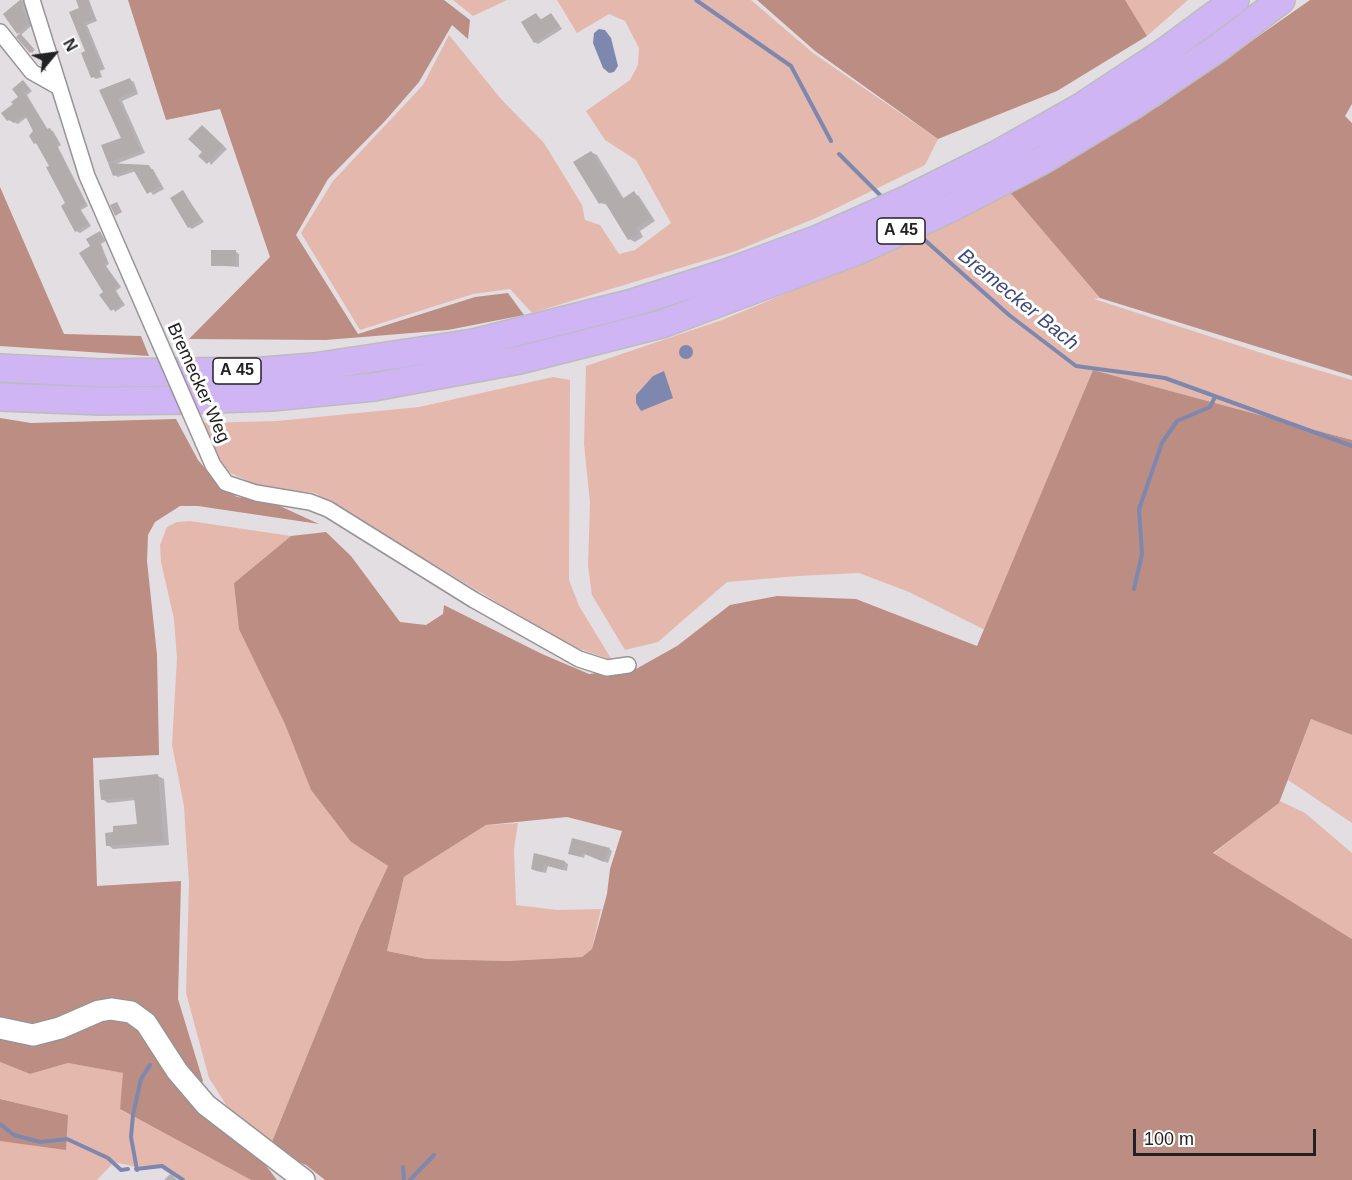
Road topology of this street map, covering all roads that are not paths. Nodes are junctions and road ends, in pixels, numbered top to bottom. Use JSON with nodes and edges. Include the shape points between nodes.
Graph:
{"nodes":[{"id":1,"x":32,"y":0,"type":"edge"},
{"id":2,"x":1235,"y":0,"type":"edge"},
{"id":3,"x":1281,"y":0,"type":"edge"},
{"id":4,"x":0,"y":32,"type":"edge"},
{"id":5,"x":57,"y":86,"type":"junction"},
{"id":6,"x":475,"y":356,"type":"junction"},
{"id":7,"x":0,"y":368,"type":"edge"},
{"id":8,"x":0,"y":397,"type":"edge"},
{"id":9,"x":628,"y":665,"type":"dead end"},
{"id":10,"x":0,"y":1028,"type":"edge"},
{"id":11,"x":304,"y":1180,"type":"edge"}],
"edges":[{"from":1,"to":5,"type":"street","name":"Bremecker Weg","via":[[57,74]]},
{"from":2,"to":6,"type":"highway","number":"A 45","via":[[1163,54],[1081,107],[908,200],[726,273],[552,325]]},
{"from":3,"to":6,"type":"highway","number":"A 45","via":[[1132,106],[1043,160],[857,251],[662,324],[576,348]]},
{"from":4,"to":5,"type":"street","via":[[32,72]]},
{"from":5,"to":9,"type":"street","name":"Bremecker Weg","bridge":true,"via":[[87,176],[213,465],[226,483],[328,509],[474,600],[579,659],[607,668]]},
{"from":6,"to":7,"type":"highway","number":"A 45","via":[[263,371],[101,373]]},
{"from":6,"to":8,"type":"highway","number":"A 45","via":[[374,387],[272,397],[100,401]]},
{"from":10,"to":11,"type":"main road","via":[[33,1035],[99,1011],[131,1012],[146,1023],[177,1071],[206,1105]]}]}
